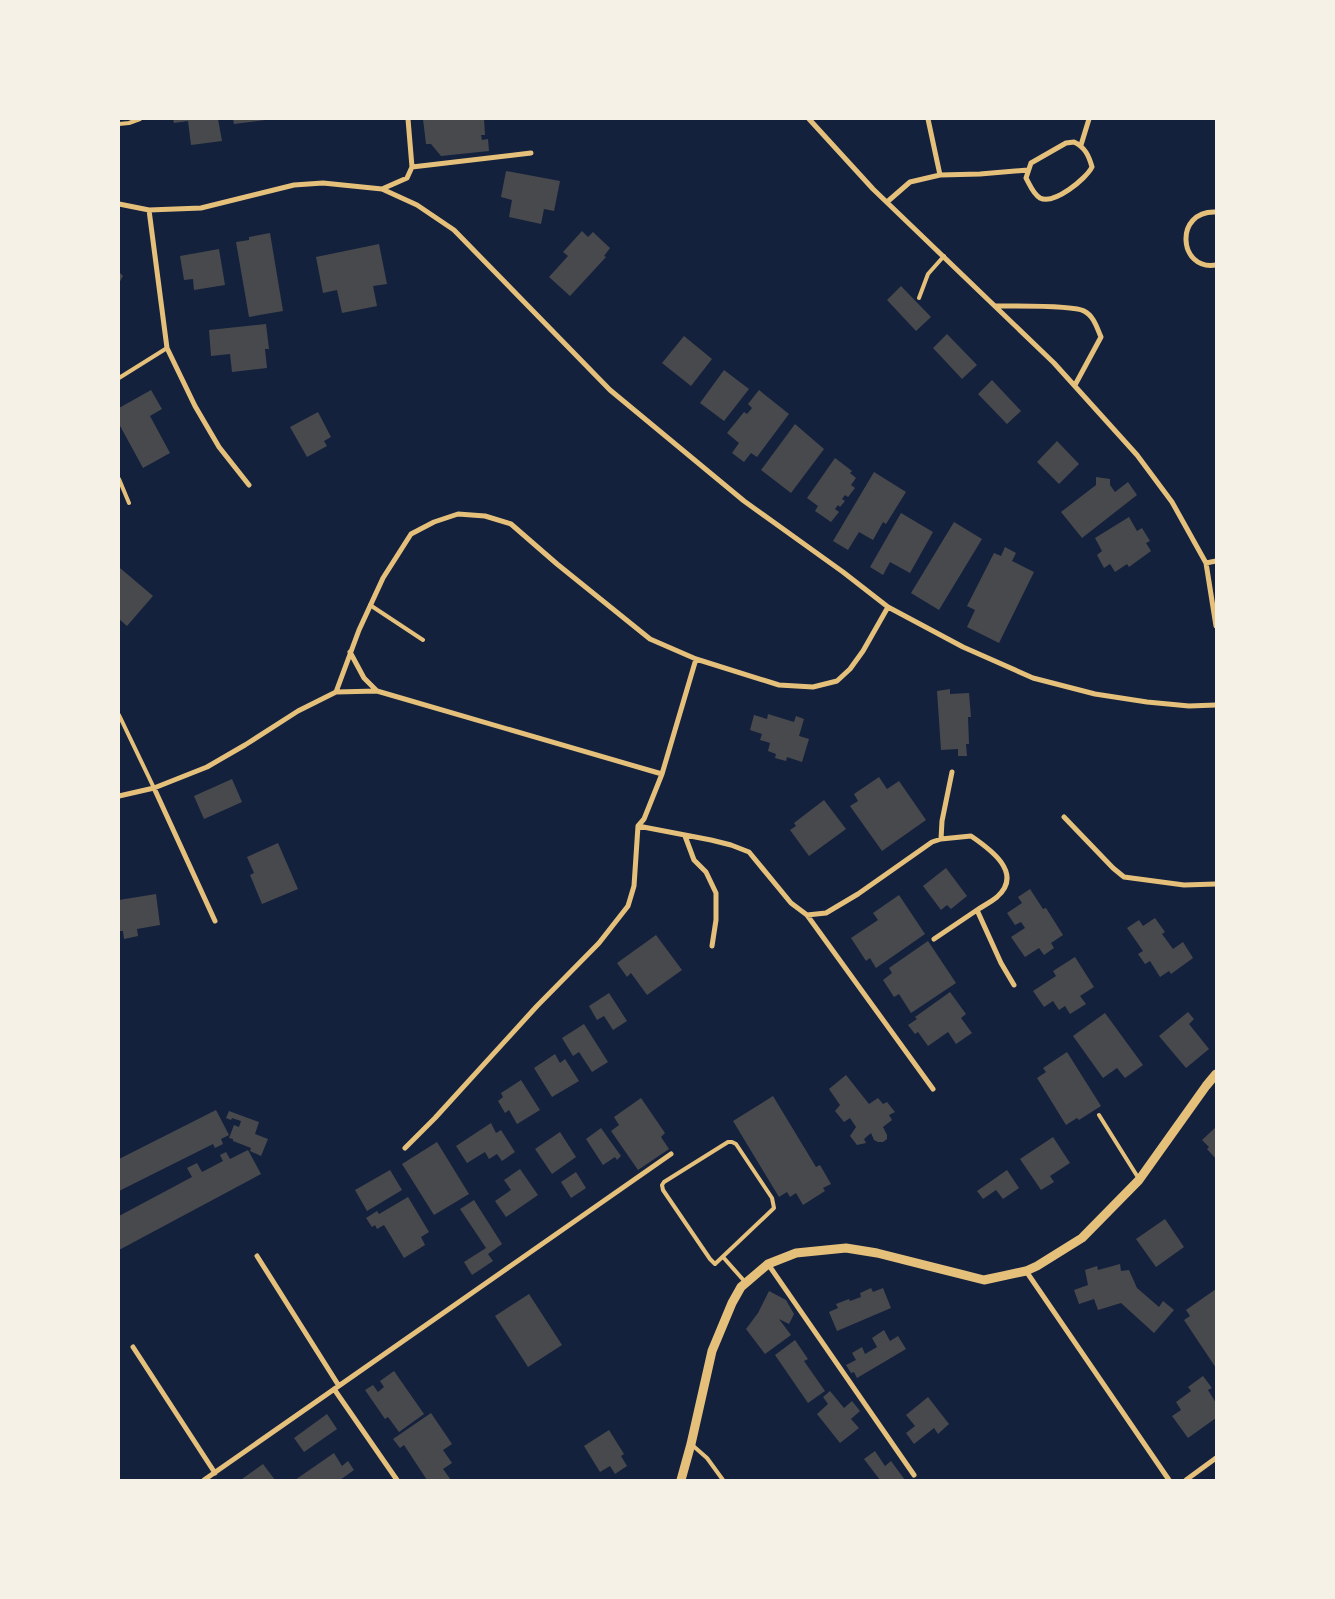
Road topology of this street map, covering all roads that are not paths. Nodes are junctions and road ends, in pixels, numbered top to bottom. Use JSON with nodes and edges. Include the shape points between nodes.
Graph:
{"nodes":[{"id":1,"x":140,"y":119,"type":"edge"},
{"id":2,"x":408,"y":119,"type":"edge"},
{"id":3,"x":809,"y":119,"type":"edge"},
{"id":4,"x":928,"y":119,"type":"edge"},
{"id":5,"x":1089,"y":119,"type":"edge"},
{"id":6,"x":119,"y":124,"type":"edge"},
{"id":7,"x":1081,"y":145,"type":"junction"},
{"id":8,"x":531,"y":154,"type":"dead end"},
{"id":9,"x":412,"y":167,"type":"junction"},
{"id":10,"x":1028,"y":170,"type":"junction"},
{"id":11,"x":940,"y":175,"type":"junction"},
{"id":12,"x":382,"y":189,"type":"junction"},
{"id":13,"x":886,"y":202,"type":"junction"},
{"id":14,"x":119,"y":204,"type":"edge"},
{"id":15,"x":150,"y":210,"type":"junction"},
{"id":16,"x":1216,"y":212,"type":"edge"},
{"id":17,"x":944,"y":256,"type":"junction"},
{"id":18,"x":1216,"y":265,"type":"edge"},
{"id":19,"x":919,"y":298,"type":"dead end"},
{"id":20,"x":996,"y":306,"type":"junction"},
{"id":21,"x":167,"y":348,"type":"junction"},
{"id":22,"x":119,"y":378,"type":"edge"},
{"id":23,"x":1075,"y":386,"type":"junction"},
{"id":24,"x":119,"y":479,"type":"edge"},
{"id":25,"x":249,"y":485,"type":"dead end"},
{"id":26,"x":130,"y":503,"type":"dead end"},
{"id":27,"x":1216,"y":561,"type":"edge"},
{"id":28,"x":1206,"y":563,"type":"junction"},
{"id":29,"x":370,"y":605,"type":"junction"},
{"id":30,"x":888,"y":607,"type":"junction"},
{"id":31,"x":1216,"y":626,"type":"edge"},
{"id":32,"x":423,"y":640,"type":"dead end"},
{"id":33,"x":350,"y":652,"type":"junction"},
{"id":34,"x":696,"y":659,"type":"junction"},
{"id":35,"x":377,"y":690,"type":"junction"},
{"id":36,"x":336,"y":692,"type":"junction"},
{"id":37,"x":1216,"y":705,"type":"edge"},
{"id":38,"x":119,"y":715,"type":"edge"},
{"id":39,"x":952,"y":772,"type":"dead end"},
{"id":40,"x":662,"y":774,"type":"junction"},
{"id":41,"x":154,"y":788,"type":"junction"},
{"id":42,"x":119,"y":796,"type":"edge"},
{"id":43,"x":1064,"y":817,"type":"dead end"},
{"id":44,"x":638,"y":826,"type":"junction"},
{"id":45,"x":685,"y":836,"type":"junction"},
{"id":46,"x":941,"y":839,"type":"junction"},
{"id":47,"x":1216,"y":884,"type":"edge"},
{"id":48,"x":977,"y":910,"type":"junction"},
{"id":49,"x":807,"y":915,"type":"junction"},
{"id":50,"x":215,"y":921,"type":"dead end"},
{"id":51,"x":934,"y":939,"type":"dead end"},
{"id":52,"x":712,"y":946,"type":"dead end"},
{"id":53,"x":1014,"y":985,"type":"dead end"},
{"id":54,"x":1216,"y":1074,"type":"edge"},
{"id":55,"x":933,"y":1089,"type":"dead end"},
{"id":56,"x":1099,"y":1115,"type":"dead end"},
{"id":57,"x":405,"y":1148,"type":"dead end"},
{"id":58,"x":671,"y":1154,"type":"dead end"},
{"id":59,"x":1140,"y":1180,"type":"junction"},
{"id":60,"x":257,"y":1256,"type":"dead end"},
{"id":61,"x":723,"y":1256,"type":"junction"},
{"id":62,"x":768,"y":1264,"type":"junction"},
{"id":63,"x":1026,"y":1270,"type":"junction"},
{"id":64,"x":746,"y":1283,"type":"junction"},
{"id":65,"x":132,"y":1347,"type":"dead end"},
{"id":66,"x":337,"y":1387,"type":"junction"},
{"id":67,"x":691,"y":1444,"type":"junction"},
{"id":68,"x":1216,"y":1458,"type":"edge"},
{"id":69,"x":215,"y":1472,"type":"junction"},
{"id":70,"x":914,"y":1475,"type":"dead end"},
{"id":71,"x":204,"y":1480,"type":"edge"},
{"id":72,"x":397,"y":1480,"type":"edge"},
{"id":73,"x":680,"y":1480,"type":"edge"},
{"id":74,"x":723,"y":1480,"type":"edge"},
{"id":75,"x":1168,"y":1480,"type":"edge"},
{"id":76,"x":1186,"y":1480,"type":"edge"}],
"edges":[{"from":1,"to":6,"type":"lane"},
{"from":2,"to":9,"type":"street"},
{"from":3,"to":13,"type":"street"},
{"from":4,"to":11,"type":"street"},
{"from":5,"to":7,"type":"street"},
{"from":7,"to":10,"type":"street","via":[[1066,143],[1031,163]]},
{"from":7,"to":10,"type":"street","via":[[1089,156],[1092,167],[1089,174],[1058,197],[1049,200],[1035,194],[1026,178]]},
{"from":8,"to":9,"type":"street"},
{"from":9,"to":12,"type":"street","via":[[407,178]]},
{"from":10,"to":11,"type":"street"},
{"from":11,"to":13,"type":"street","via":[[910,182]]},
{"from":12,"to":15,"type":"street","via":[[323,183],[294,185],[201,208]]},
{"from":12,"to":30,"type":"street","via":[[417,205],[454,230],[610,390],[744,500]]},
{"from":13,"to":17,"type":"street"},
{"from":14,"to":15,"type":"street"},
{"from":15,"to":21,"type":"street"},
{"from":16,"to":18,"type":"street","via":[[1198,216],[1187,230],[1185,239],[1186,247],[1196,261]]},
{"from":17,"to":19,"type":"lane","via":[[928,274]]},
{"from":17,"to":20,"type":"street"},
{"from":20,"to":23,"type":"street"},
{"from":20,"to":23,"type":"street","via":[[1084,310],[1094,321],[1101,337]]},
{"from":21,"to":22,"type":"lane"},
{"from":21,"to":25,"type":"street","via":[[195,406],[219,446]]},
{"from":23,"to":28,"type":"street","via":[[1137,455],[1166,494]]},
{"from":24,"to":26,"type":"lane"},
{"from":27,"to":28,"type":"street"},
{"from":28,"to":31,"type":"street"},
{"from":29,"to":32,"type":"lane"},
{"from":29,"to":33,"type":"street"},
{"from":29,"to":34,"type":"street","via":[[411,534],[458,514],[484,516],[511,524],[650,639]]},
{"from":30,"to":34,"type":"street","via":[[863,651],[837,681],[813,687],[779,685]]},
{"from":30,"to":37,"type":"street","via":[[963,647],[1034,678],[1095,694],[1147,702]]},
{"from":33,"to":35,"type":"street","via":[[364,678]]},
{"from":33,"to":36,"type":"street"},
{"from":34,"to":40,"type":"street"},
{"from":35,"to":36,"type":"street"},
{"from":35,"to":40,"type":"street"},
{"from":36,"to":41,"type":"street","via":[[298,710],[207,767]]},
{"from":38,"to":41,"type":"lane"},
{"from":39,"to":46,"type":"street"},
{"from":40,"to":44,"type":"street","via":[[644,819]]},
{"from":41,"to":42,"type":"street"},
{"from":41,"to":50,"type":"street"},
{"from":43,"to":47,"type":"street","via":[[1124,877],[1184,885]]},
{"from":44,"to":45,"type":"street"},
{"from":44,"to":57,"type":"street","via":[[634,886],[628,906],[599,943]]},
{"from":45,"to":49,"type":"street","via":[[749,852],[791,903]]},
{"from":45,"to":52,"type":"street","via":[[694,860],[706,872],[716,893]]},
{"from":46,"to":48,"type":"street","via":[[971,836],[998,858],[1008,872],[1006,886],[997,897]]},
{"from":46,"to":49,"type":"street","via":[[826,913]]},
{"from":48,"to":51,"type":"street"},
{"from":48,"to":53,"type":"street"},
{"from":49,"to":55,"type":"street"},
{"from":54,"to":59,"type":"street"},
{"from":56,"to":59,"type":"lane"},
{"from":58,"to":66,"type":"street"},
{"from":59,"to":63,"type":"street","via":[[1082,1238]]},
{"from":60,"to":66,"type":"street"},
{"from":61,"to":61,"type":"lane","via":[[714,1264],[710,1260],[662,1185],[732,1142],[772,1198],[774,1208]]},
{"from":61,"to":64,"type":"lane"},
{"from":62,"to":63,"type":"street","via":[[796,1252],[846,1248],[984,1280]]},
{"from":62,"to":64,"type":"street"},
{"from":62,"to":70,"type":"street"},
{"from":63,"to":75,"type":"street"},
{"from":64,"to":67,"type":"street","via":[[732,1303],[712,1350]]},
{"from":65,"to":69,"type":"street"},
{"from":66,"to":69,"type":"street"},
{"from":66,"to":72,"type":"street"},
{"from":67,"to":73,"type":"street"},
{"from":67,"to":74,"type":"lane","via":[[707,1458]]},
{"from":68,"to":76,"type":"street"},
{"from":69,"to":71,"type":"street"}]}
